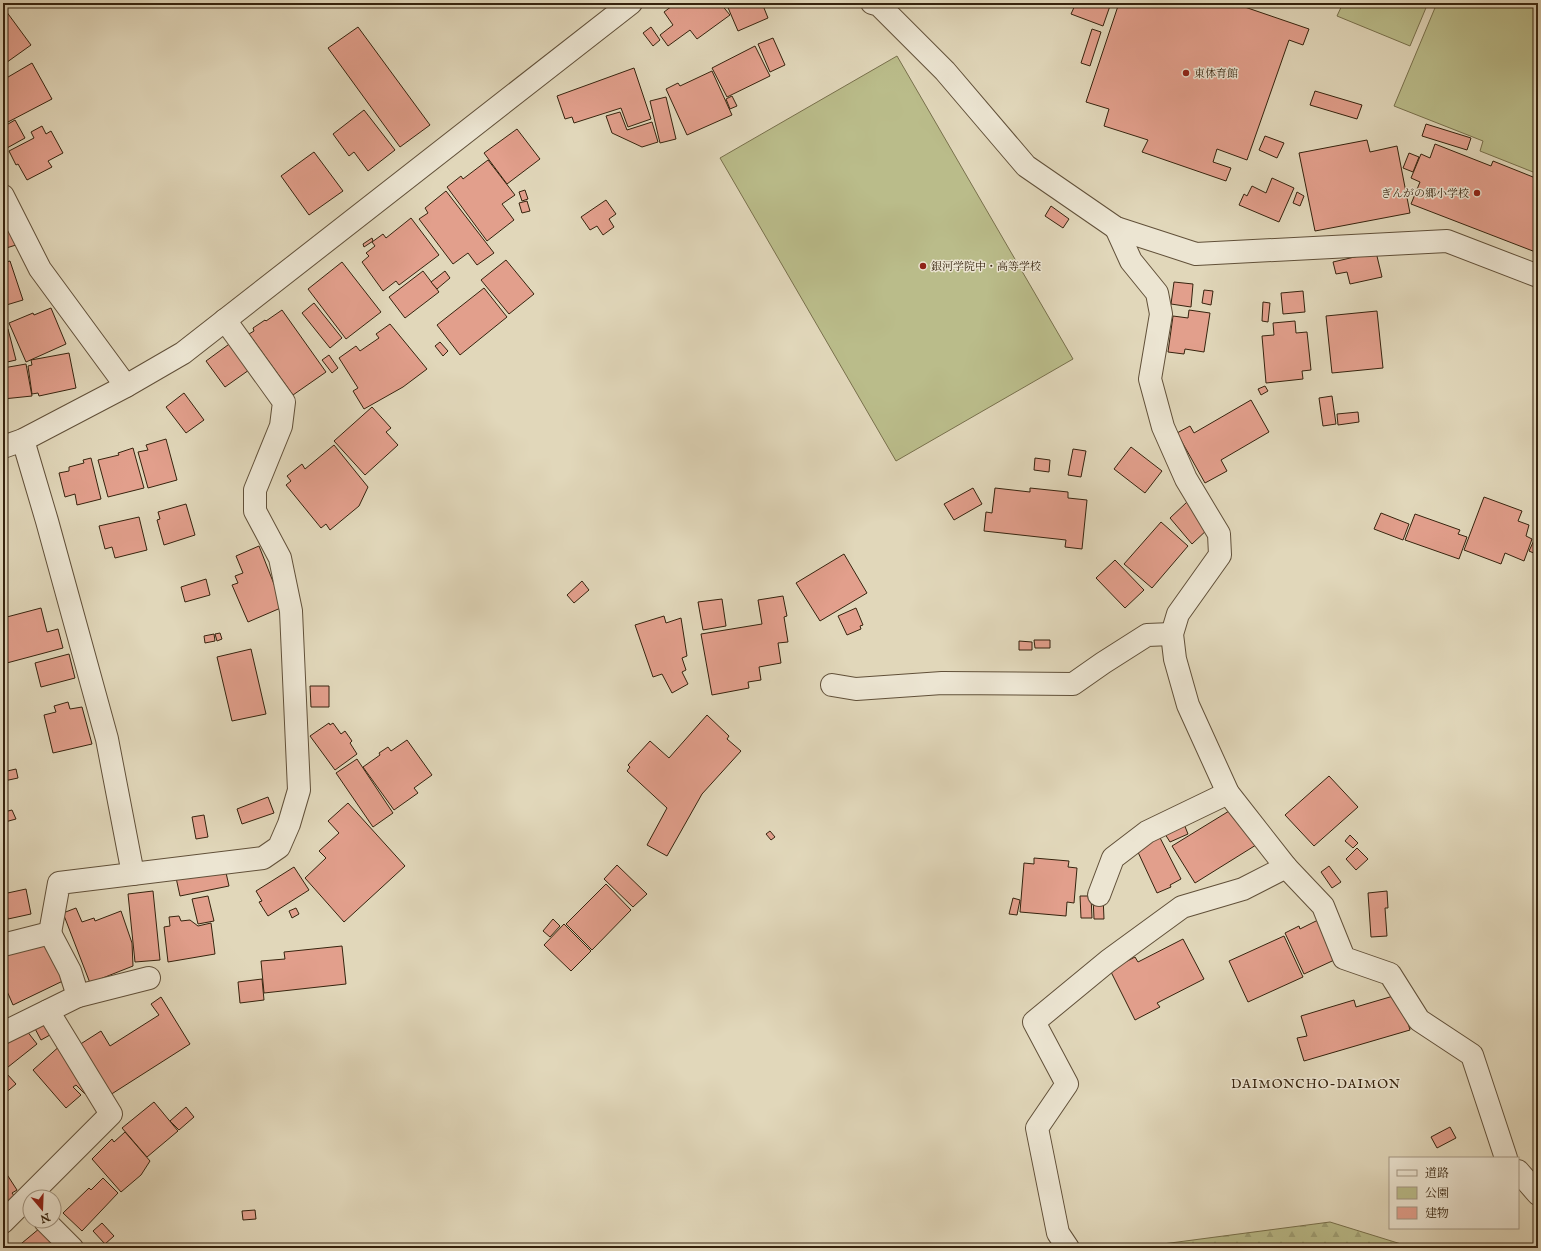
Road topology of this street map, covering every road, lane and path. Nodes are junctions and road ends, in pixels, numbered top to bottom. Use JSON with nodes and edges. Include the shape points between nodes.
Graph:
{"nodes":[{"id":1,"x":631,"y":3,"type":"edge"},
{"id":2,"x":872,"y":3,"type":"edge"},
{"id":3,"x":3,"y":196,"type":"edge"},
{"id":4,"x":1116,"y":228,"type":"junction"},
{"id":5,"x":1538,"y":276,"type":"edge"},
{"id":6,"x":225,"y":320,"type":"junction"},
{"id":7,"x":126,"y":386,"type":"junction"},
{"id":8,"x":13,"y":443,"type":"edge"},
{"id":9,"x":1172,"y":634,"type":"junction"},
{"id":10,"x":832,"y":685,"type":"dead end"},
{"id":11,"x":1228,"y":793,"type":"junction"},
{"id":12,"x":1286,"y":867,"type":"junction"},
{"id":13,"x":133,"y":874,"type":"junction"},
{"id":14,"x":1099,"y":895,"type":"dead end"},
{"id":15,"x":50,"y":933,"type":"junction"},
{"id":16,"x":3,"y":945,"type":"edge"},
{"id":17,"x":149,"y":978,"type":"dead end"},
{"id":18,"x":78,"y":996,"type":"junction"},
{"id":19,"x":48,"y":1011,"type":"junction"},
{"id":20,"x":3,"y":1033,"type":"edge"},
{"id":21,"x":1506,"y":1157,"type":"edge"},
{"id":22,"x":1519,"y":1172,"type":"edge"},
{"id":23,"x":40,"y":1189,"type":"edge"},
{"id":24,"x":1538,"y":1194,"type":"edge"},
{"id":25,"x":22,"y":1207,"type":"edge"},
{"id":26,"x":3,"y":1222,"type":"edge"},
{"id":27,"x":53,"y":1229,"type":"edge"},
{"id":28,"x":72,"y":1248,"type":"edge"},
{"id":29,"x":1068,"y":1248,"type":"edge"}],
"edges":[{"from":1,"to":6,"type":"street"},
{"from":2,"to":4,"type":"street","via":[[879,5],[945,71],[1026,166]]},
{"from":3,"to":7,"type":"street","via":[[40,269]]},
{"from":4,"to":5,"type":"street","via":[[1196,254],[1447,241]]},
{"from":4,"to":9,"type":"street","via":[[1132,261],[1157,293],[1161,314],[1150,379],[1163,427],[1186,479],[1219,534],[1220,555],[1178,614]]},
{"from":6,"to":7,"type":"street","via":[[183,353]]},
{"from":6,"to":13,"type":"street","via":[[284,402],[281,426],[255,490],[255,511],[280,558],[292,611],[299,790],[279,847],[263,858]]},
{"from":7,"to":8,"type":"street"},
{"from":8,"to":13,"type":"street","via":[[47,522],[107,739]]},
{"from":9,"to":10,"type":"street","via":[[1147,635],[1073,684],[942,683],[856,689]]},
{"from":9,"to":11,"type":"street","via":[[1174,659],[1188,705]]},
{"from":11,"to":12,"type":"street"},
{"from":11,"to":14,"type":"street","via":[[1147,832],[1113,858]]},
{"from":12,"to":21,"type":"street","via":[[1323,906],[1344,958],[1390,974],[1419,1020],[1472,1055]]},
{"from":12,"to":29,"type":"street","via":[[1243,889],[1182,907],[1108,961],[1034,1022],[1067,1084],[1037,1128],[1058,1233]]},
{"from":13,"to":15,"type":"street","via":[[59,883]]},
{"from":15,"to":16,"type":"street"},
{"from":15,"to":18,"type":"street","via":[[70,971]]},
{"from":17,"to":18,"type":"street"},
{"from":18,"to":19,"type":"street"},
{"from":19,"to":20,"type":"street"},
{"from":19,"to":23,"type":"street","via":[[111,1114]]},
{"from":22,"to":24,"type":"street"},
{"from":25,"to":26,"type":"street"},
{"from":27,"to":28,"type":"street"}]}
